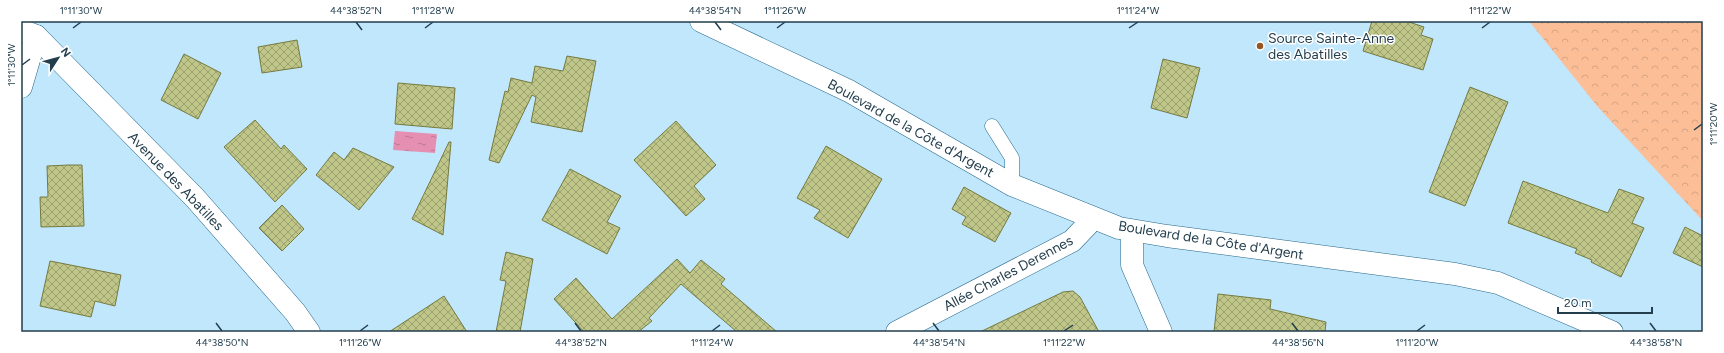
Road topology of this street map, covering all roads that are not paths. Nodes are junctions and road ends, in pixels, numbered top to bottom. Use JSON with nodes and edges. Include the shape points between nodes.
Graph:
{"nodes":[{"id":1,"x":701,"y":21,"type":"edge"},
{"id":2,"x":32,"y":29,"type":"edge"},
{"id":3,"x":21,"y":87,"type":"edge"},
{"id":4,"x":992,"y":126,"type":"dead end"},
{"id":5,"x":1012,"y":185,"type":"junction"},
{"id":6,"x":1093,"y":219,"type":"junction"},
{"id":7,"x":1132,"y":231,"type":"junction"},
{"id":8,"x":309,"y":332,"type":"edge"},
{"id":9,"x":896,"y":332,"type":"edge"},
{"id":10,"x":1160,"y":332,"type":"edge"},
{"id":11,"x":1612,"y":332,"type":"edge"}],
"edges":[{"from":1,"to":5,"type":"main road","name":"Boulevard de la Côte d'Argent","via":[[849,91]]},
{"from":2,"to":3,"type":"main road"},
{"from":2,"to":8,"type":"main road","name":"Avenue des Abatilles","via":[[194,198],[295,312]]},
{"from":4,"to":5,"type":"lane","via":[[1012,158]]},
{"from":5,"to":6,"type":"main road","name":"Boulevard de la Côte d'Argent"},
{"from":6,"to":7,"type":"main road","name":"Boulevard de la Côte d'Argent"},
{"from":6,"to":9,"type":"main road","name":"Allée Charles Derennes","via":[[1072,241]]},
{"from":7,"to":10,"type":"main road","via":[[1132,265]]},
{"from":7,"to":11,"type":"main road","name":"Boulevard de la Côte d'Argent","via":[[1455,274],[1498,283]]}]}
